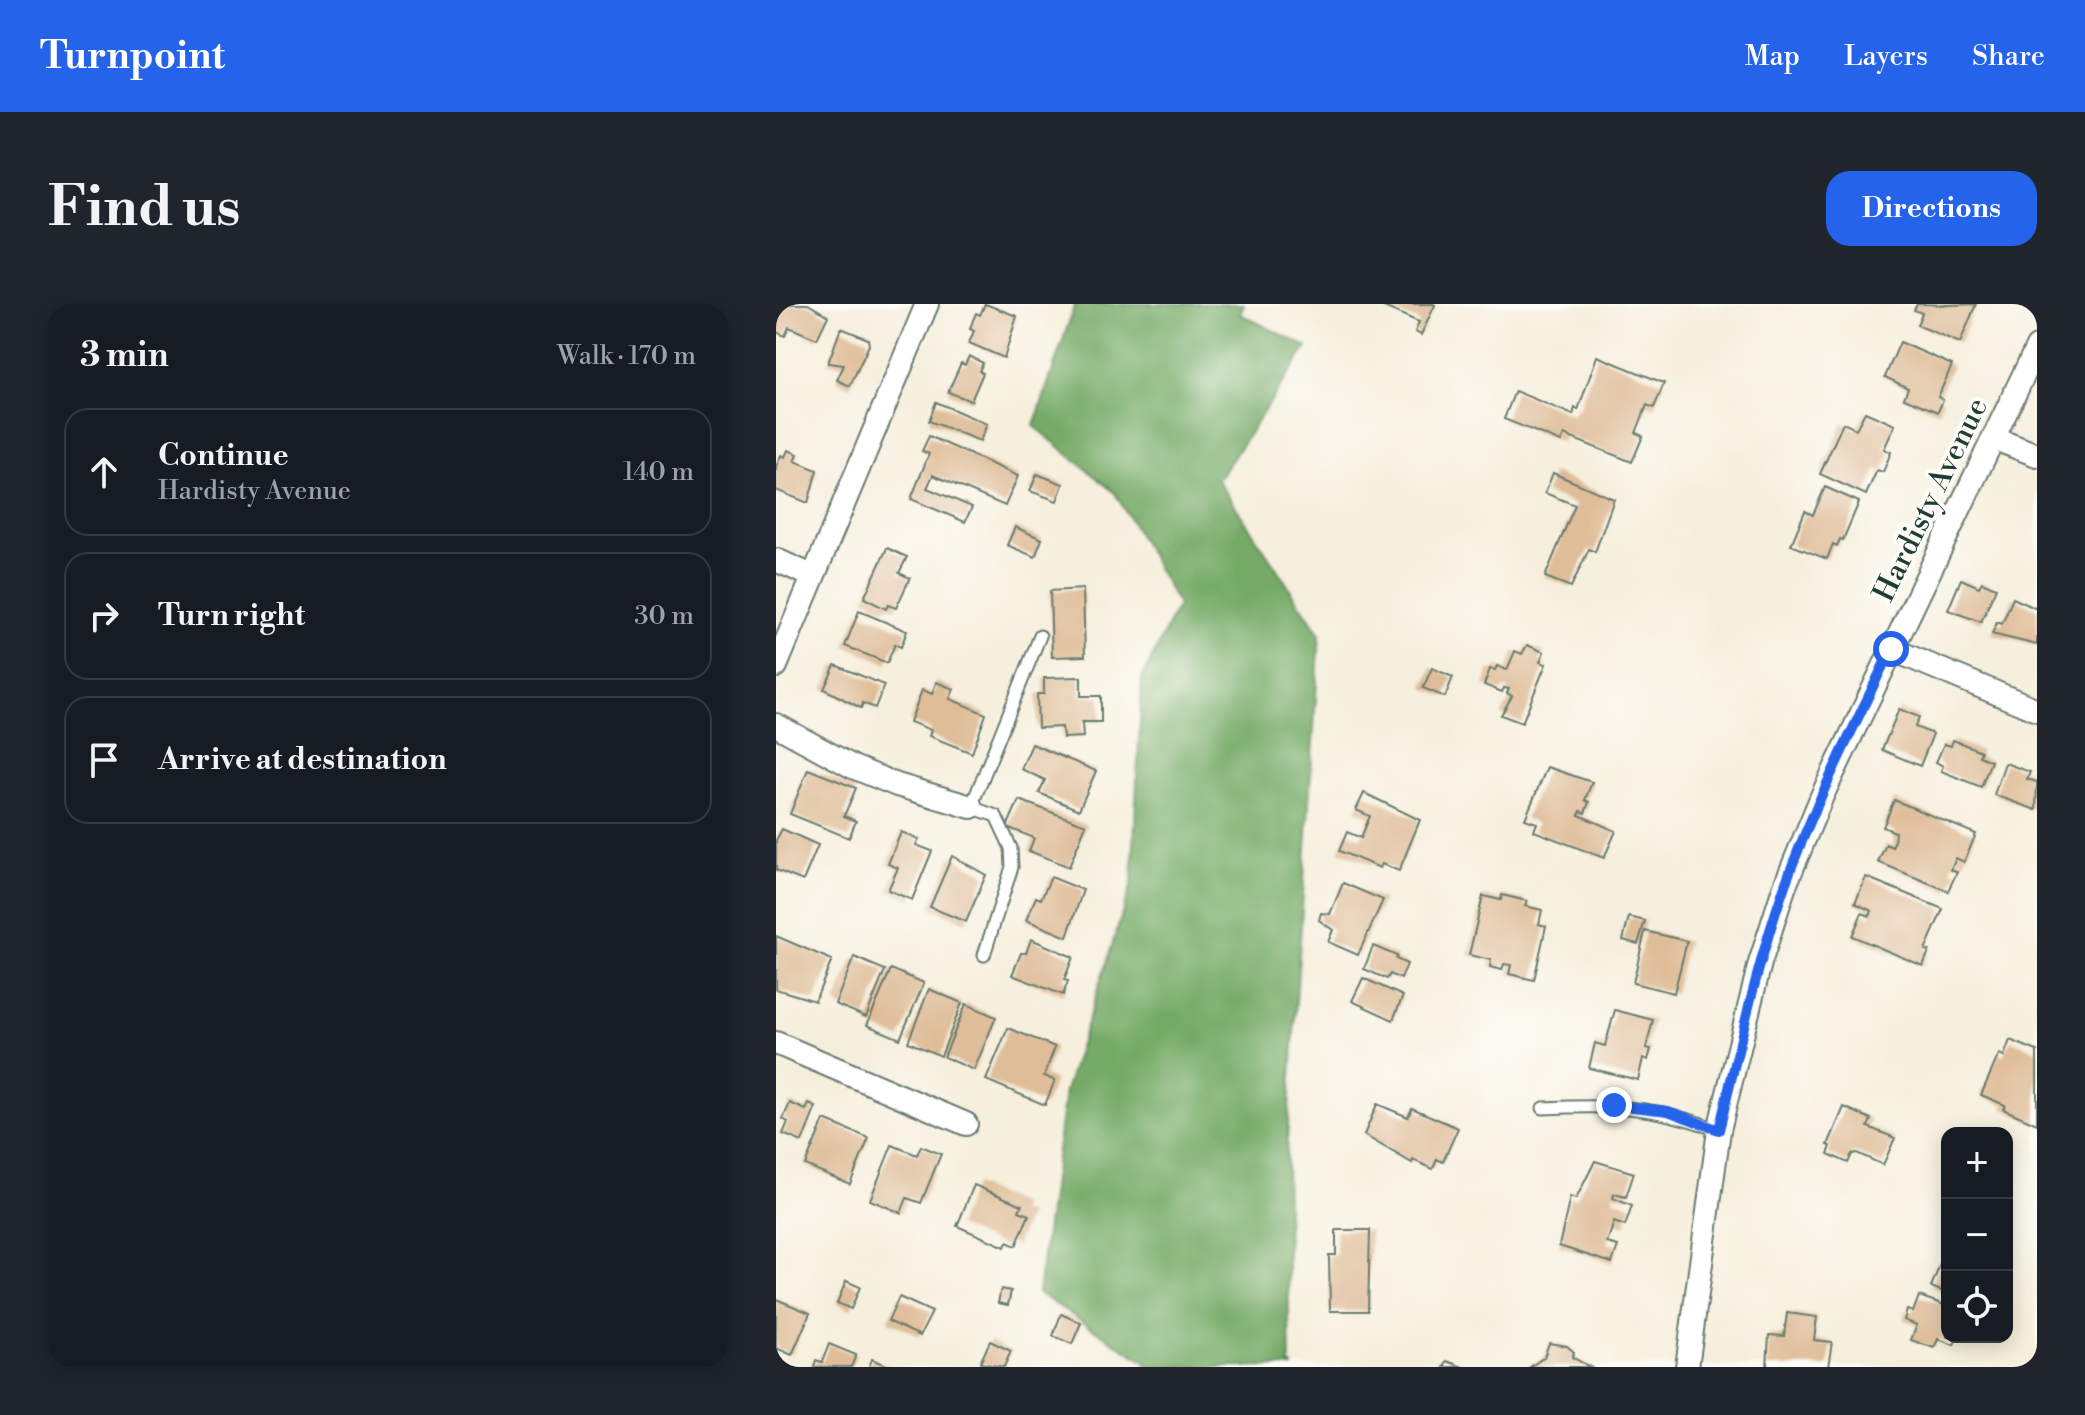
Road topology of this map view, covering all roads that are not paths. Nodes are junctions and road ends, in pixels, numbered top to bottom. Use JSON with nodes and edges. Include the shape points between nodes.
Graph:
{"nodes":[{"id":1,"x":922,"y":306,"type":"edge"},
{"id":2,"x":2037,"y":347,"type":"edge"},
{"id":3,"x":1995,"y":439,"type":"junction"},
{"id":4,"x":2037,"y":455,"type":"edge"},
{"id":5,"x":776,"y":560,"type":"edge"},
{"id":6,"x":812,"y":576,"type":"junction"},
{"id":7,"x":1040,"y":636,"type":"dead end"},
{"id":8,"x":1891,"y":649,"type":"junction"},
{"id":9,"x":776,"y":666,"type":"edge"},
{"id":10,"x":2037,"y":710,"type":"edge"},
{"id":11,"x":776,"y":725,"type":"edge"},
{"id":12,"x":971,"y":807,"type":"junction"},
{"id":13,"x":984,"y":955,"type":"dead end"},
{"id":14,"x":776,"y":1043,"type":"edge"},
{"id":15,"x":1543,"y":1108,"type":"dead end"},
{"id":16,"x":966,"y":1124,"type":"dead end"},
{"id":17,"x":1719,"y":1130,"type":"junction"},
{"id":18,"x":1687,"y":1367,"type":"edge"}],
"edges":[{"from":1,"to":6,"type":"street"},
{"from":2,"to":3,"type":"street","name":"Hardisty Avenue"},
{"from":3,"to":4,"type":"street"},
{"from":3,"to":8,"type":"street","name":"Hardisty Avenue"},
{"from":5,"to":6,"type":"street"},
{"from":6,"to":9,"type":"street"},
{"from":7,"to":12,"type":"lane"},
{"from":8,"to":10,"type":"street"},
{"from":8,"to":17,"type":"street","name":"Hardisty Avenue","via":[[1784,888]]},
{"from":11,"to":12,"type":"street","via":[[867,773]]},
{"from":12,"to":13,"type":"lane","via":[[996,816],[1012,857],[1007,892]]},
{"from":14,"to":16,"type":"street"},
{"from":15,"to":17,"type":"lane","via":[[1614,1105],[1668,1111]]},
{"from":17,"to":18,"type":"street","name":"Hardisty Avenue"}]}
